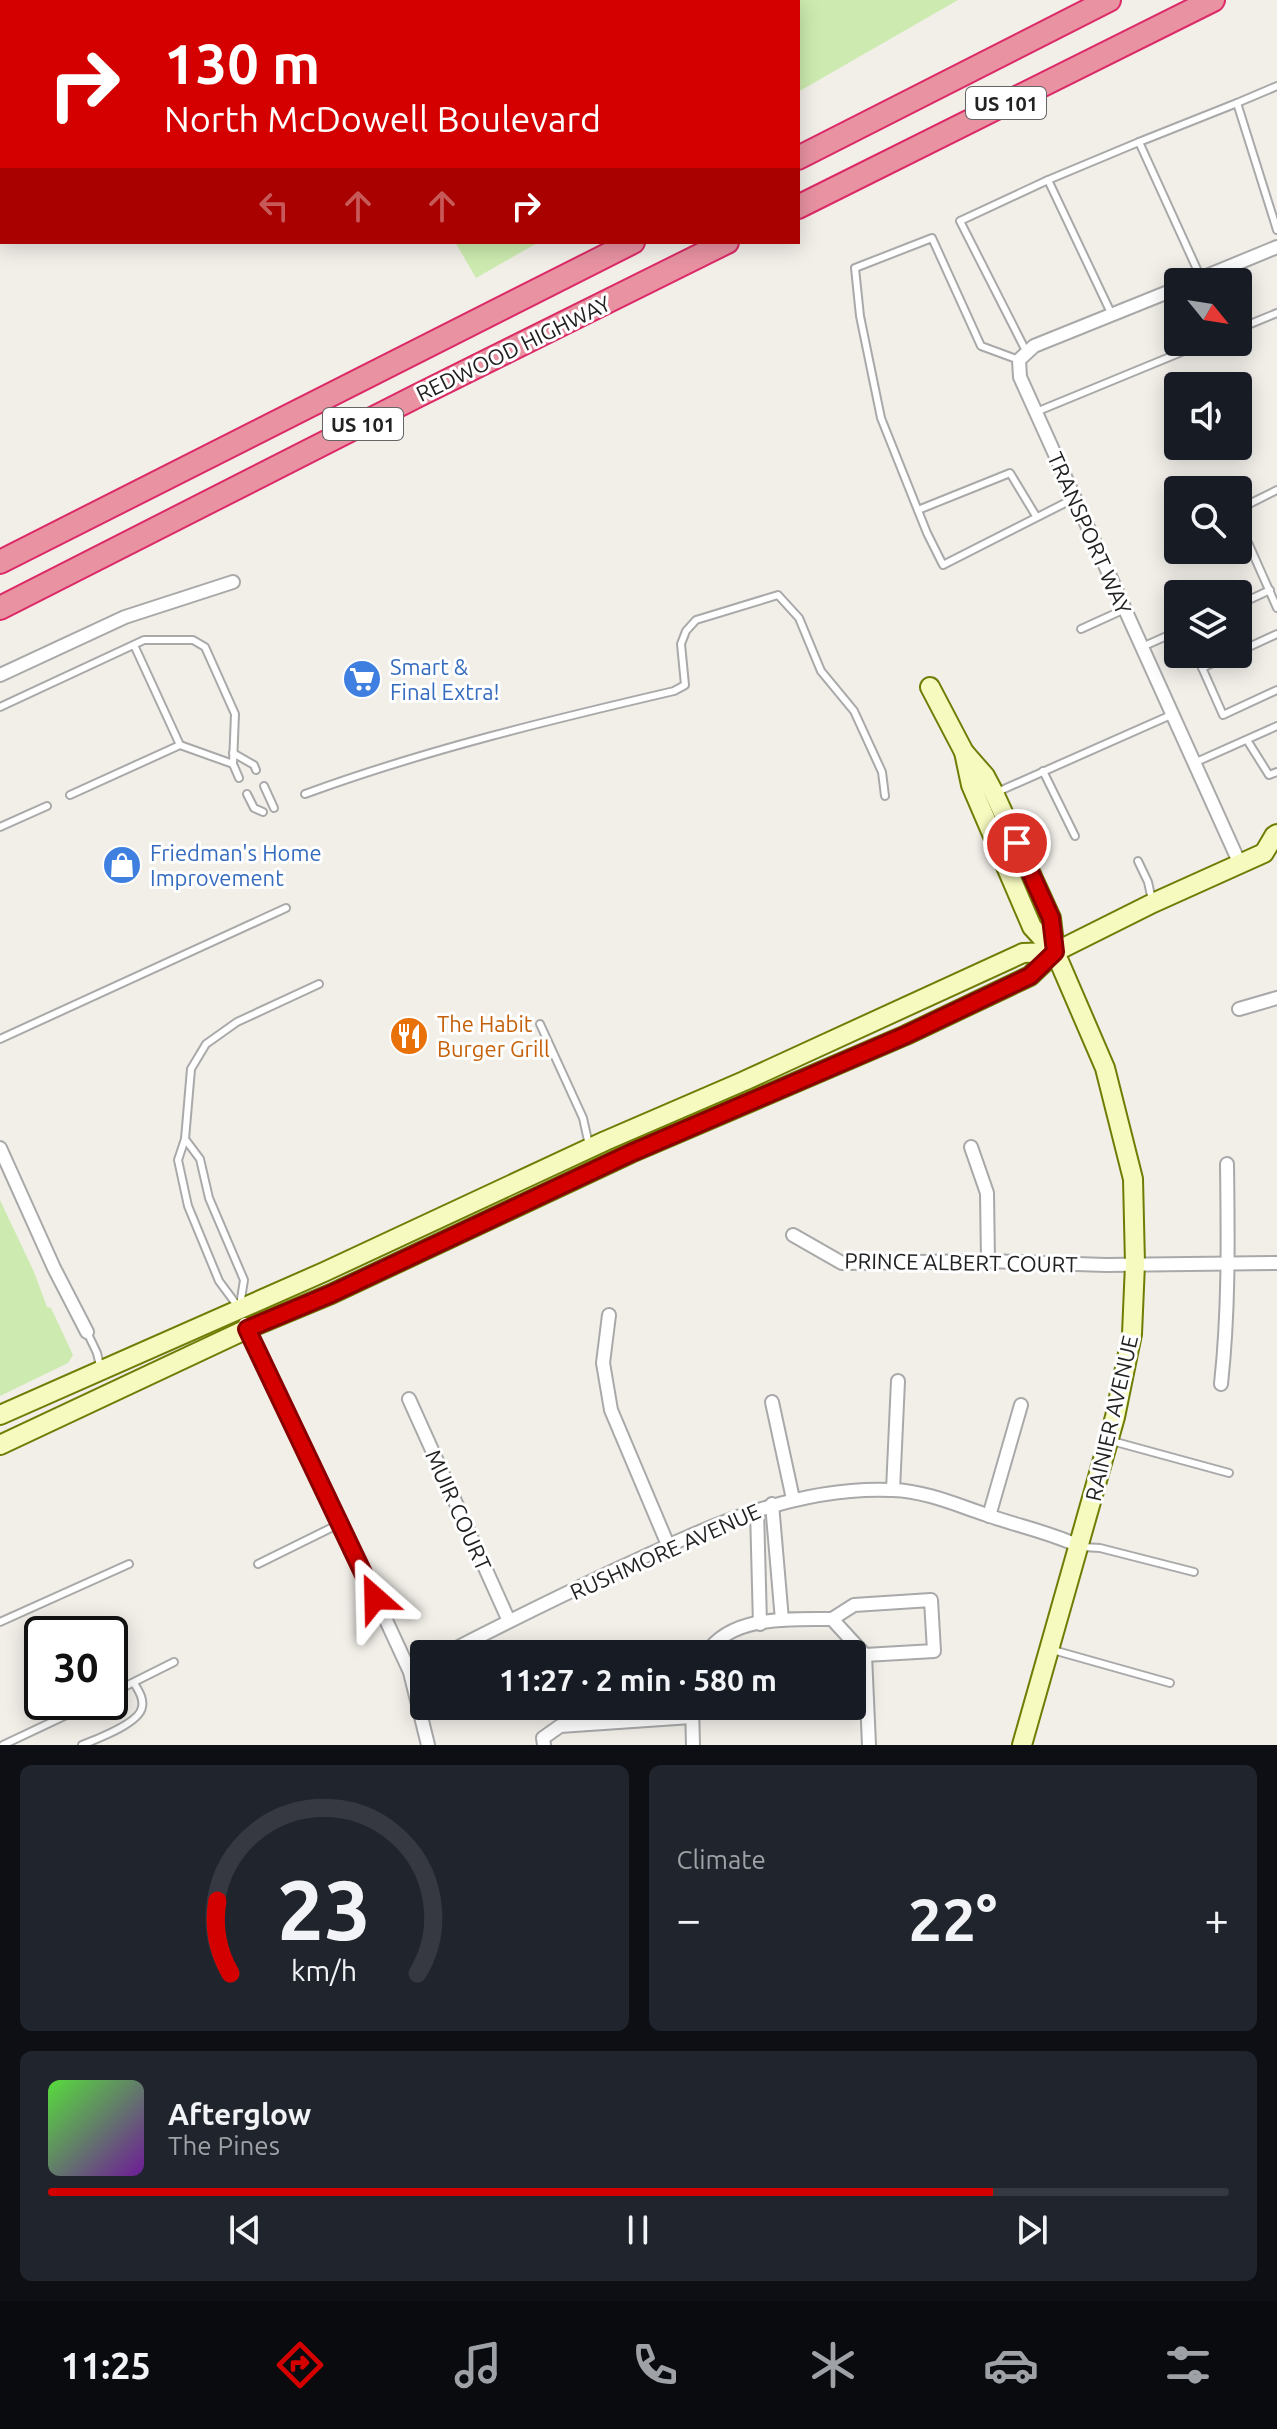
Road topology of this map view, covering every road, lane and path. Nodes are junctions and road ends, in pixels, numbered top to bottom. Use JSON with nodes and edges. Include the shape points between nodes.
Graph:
{"nodes":[{"id":1,"x":1109,"y":0,"type":"edge"},
{"id":2,"x":1213,"y":0,"type":"edge"},
{"id":3,"x":1277,"y":86,"type":"edge"},
{"id":4,"x":1237,"y":103,"type":"junction"},
{"id":5,"x":1139,"y":142,"type":"junction"},
{"id":6,"x":800,"y":157,"type":"edge"},
{"id":7,"x":1048,"y":180,"type":"junction"},
{"id":8,"x":800,"y":206,"type":"edge"},
{"id":9,"x":1277,"y":230,"type":"edge"},
{"id":10,"x":629,"y":244,"type":"edge"},
{"id":11,"x":723,"y":244,"type":"edge"},
{"id":12,"x":1277,"y":247,"type":"edge"},
{"id":13,"x":1192,"y":268,"type":"edge"},
{"id":14,"x":1226,"y":268,"type":"edge"},
{"id":15,"x":1164,"y":294,"type":"edge"},
{"id":16,"x":1277,"y":313,"type":"edge"},
{"id":17,"x":1112,"y":315,"type":"junction"},
{"id":18,"x":1252,"y":323,"type":"edge"},
{"id":19,"x":1173,"y":356,"type":"edge"},
{"id":20,"x":1023,"y":357,"type":"junction"},
{"id":21,"x":1036,"y":412,"type":"junction"},
{"id":22,"x":1277,"y":490,"type":"edge"},
{"id":23,"x":1075,"y":498,"type":"junction"},
{"id":24,"x":1252,"y":502,"type":"edge"},
{"id":25,"x":918,"y":510,"type":"junction"},
{"id":26,"x":1036,"y":516,"type":"junction"},
{"id":27,"x":1252,"y":550,"type":"edge"},
{"id":28,"x":0,"y":562,"type":"edge"},
{"id":29,"x":233,"y":582,"type":"dead end"},
{"id":30,"x":1270,"y":590,"type":"junction"},
{"id":31,"x":1252,"y":598,"type":"edge"},
{"id":32,"x":0,"y":608,"type":"edge"},
{"id":33,"x":1277,"y":608,"type":"edge"},
{"id":34,"x":1125,"y":609,"type":"junction"},
{"id":35,"x":1081,"y":629,"type":"dead end"},
{"id":36,"x":1277,"y":634,"type":"edge"},
{"id":37,"x":1164,"y":637,"type":"edge"},
{"id":38,"x":134,"y":645,"type":"junction"},
{"id":39,"x":1252,"y":645,"type":"edge"},
{"id":40,"x":1142,"y":647,"type":"junction"},
{"id":41,"x":1202,"y":668,"type":"edge"},
{"id":42,"x":0,"y":675,"type":"edge"},
{"id":43,"x":930,"y":687,"type":"dead end"},
{"id":44,"x":1277,"y":690,"type":"edge"},
{"id":45,"x":0,"y":707,"type":"edge"},
{"id":46,"x":1172,"y":714,"type":"junction"},
{"id":47,"x":1277,"y":726,"type":"edge"},
{"id":48,"x":1247,"y":740,"type":"junction"},
{"id":49,"x":180,"y":745,"type":"junction"},
{"id":50,"x":233,"y":753,"type":"junction"},
{"id":51,"x":1194,"y":763,"type":"junction"},
{"id":52,"x":233,"y":764,"type":"junction"},
{"id":53,"x":256,"y":770,"type":"dead end"},
{"id":54,"x":1043,"y":771,"type":"junction"},
{"id":55,"x":1277,"y":772,"type":"edge"},
{"id":56,"x":239,"y":778,"type":"dead end"},
{"id":57,"x":264,"y":786,"type":"dead end"},
{"id":58,"x":247,"y":794,"type":"dead end"},
{"id":59,"x":305,"y":794,"type":"dead end"},
{"id":60,"x":70,"y":795,"type":"dead end"},
{"id":61,"x":885,"y":796,"type":"dead end"},
{"id":62,"x":986,"y":797,"type":"junction"},
{"id":63,"x":47,"y":806,"type":"dead end"},
{"id":64,"x":274,"y":808,"type":"dead end"},
{"id":65,"x":263,"y":812,"type":"dead end"},
{"id":66,"x":0,"y":827,"type":"edge"},
{"id":67,"x":1277,"y":834,"type":"edge"},
{"id":68,"x":1075,"y":836,"type":"dead end"},
{"id":69,"x":1271,"y":855,"type":"edge"},
{"id":70,"x":1138,"y":861,"type":"dead end"},
{"id":71,"x":1240,"y":864,"type":"junction"},
{"id":72,"x":1153,"y":903,"type":"junction"},
{"id":73,"x":286,"y":908,"type":"dead end"},
{"id":74,"x":1055,"y":952,"type":"junction"},
{"id":75,"x":319,"y":984,"type":"dead end"},
{"id":76,"x":1277,"y":998,"type":"edge"},
{"id":77,"x":1239,"y":1009,"type":"dead end"},
{"id":78,"x":540,"y":1024,"type":"dead end"},
{"id":79,"x":0,"y":1039,"type":"edge"},
{"id":80,"x":185,"y":1139,"type":"junction"},
{"id":81,"x":971,"y":1147,"type":"dead end"},
{"id":82,"x":0,"y":1148,"type":"edge"},
{"id":83,"x":589,"y":1148,"type":"junction"},
{"id":84,"x":1227,"y":1164,"type":"dead end"},
{"id":85,"x":793,"y":1235,"type":"dead end"},
{"id":86,"x":988,"y":1261,"type":"junction"},
{"id":87,"x":1277,"y":1263,"type":"edge"},
{"id":88,"x":1135,"y":1264,"type":"junction"},
{"id":89,"x":1228,"y":1264,"type":"junction"},
{"id":90,"x":239,"y":1309,"type":"junction"},
{"id":91,"x":609,"y":1315,"type":"dead end"},
{"id":92,"x":247,"y":1329,"type":"junction"},
{"id":93,"x":87,"y":1332,"type":"joint"},
{"id":94,"x":101,"y":1370,"type":"junction"},
{"id":95,"x":898,"y":1381,"type":"dead end"},
{"id":96,"x":1221,"y":1384,"type":"dead end"},
{"id":97,"x":409,"y":1399,"type":"dead end"},
{"id":98,"x":772,"y":1402,"type":"dead end"},
{"id":99,"x":1021,"y":1405,"type":"dead end"},
{"id":100,"x":0,"y":1415,"type":"edge"},
{"id":101,"x":1109,"y":1440,"type":"junction"},
{"id":102,"x":0,"y":1445,"type":"edge"},
{"id":103,"x":1229,"y":1473,"type":"dead end"},
{"id":104,"x":893,"y":1490,"type":"junction"},
{"id":105,"x":793,"y":1499,"type":"junction"},
{"id":106,"x":772,"y":1504,"type":"junction"},
{"id":107,"x":757,"y":1510,"type":"junction"},
{"id":108,"x":989,"y":1516,"type":"junction"},
{"id":109,"x":341,"y":1523,"type":"junction"},
{"id":110,"x":668,"y":1545,"type":"junction"},
{"id":111,"x":1079,"y":1546,"type":"junction"},
{"id":112,"x":129,"y":1564,"type":"dead end"},
{"id":113,"x":258,"y":1564,"type":"dead end"},
{"id":114,"x":1194,"y":1572,"type":"dead end"},
{"id":115,"x":832,"y":1619,"type":"junction"},
{"id":116,"x":782,"y":1620,"type":"junction"},
{"id":117,"x":509,"y":1621,"type":"junction"},
{"id":118,"x":0,"y":1622,"type":"edge"},
{"id":119,"x":760,"y":1624,"type":"junction"},
{"id":120,"x":472,"y":1640,"type":"edge"},
{"id":121,"x":720,"y":1640,"type":"edge"},
{"id":122,"x":851,"y":1640,"type":"edge"},
{"id":123,"x":1050,"y":1649,"type":"junction"},
{"id":124,"x":866,"y":1655,"type":"edge"},
{"id":125,"x":174,"y":1662,"type":"dead end"},
{"id":126,"x":410,"y":1672,"type":"edge"},
{"id":127,"x":866,"y":1678,"type":"edge"},
{"id":128,"x":134,"y":1683,"type":"junction"},
{"id":129,"x":1170,"y":1683,"type":"dead end"},
{"id":130,"x":128,"y":1686,"type":"edge"},
{"id":131,"x":56,"y":1720,"type":"edge"},
{"id":132,"x":422,"y":1720,"type":"edge"},
{"id":133,"x":613,"y":1720,"type":"edge"},
{"id":134,"x":692,"y":1720,"type":"edge"},
{"id":135,"x":3,"y":1745,"type":"edge"},
{"id":136,"x":82,"y":1745,"type":"edge"},
{"id":137,"x":428,"y":1745,"type":"edge"},
{"id":138,"x":544,"y":1745,"type":"edge"},
{"id":139,"x":693,"y":1745,"type":"edge"},
{"id":140,"x":869,"y":1745,"type":"edge"},
{"id":141,"x":1022,"y":1745,"type":"edge"}],
"edges":[{"from":1,"to":6,"type":"highway","number":"US 101"},
{"from":2,"to":8,"type":"highway","number":"US 101"},
{"from":3,"to":4,"type":"lane"},
{"from":4,"to":5,"type":"lane"},
{"from":4,"to":9,"type":"lane"},
{"from":5,"to":7,"type":"lane"},
{"from":5,"to":13,"type":"lane"},
{"from":7,"to":17,"type":"lane"},
{"from":7,"to":20,"type":"lane","via":[[960,221]]},
{"from":10,"to":28,"type":"highway","name":"REDWOOD HIGHWAY","number":"US 101"},
{"from":11,"to":32,"type":"highway","name":"REDWOOD HIGHWAY","number":"US 101"},
{"from":12,"to":14,"type":"street"},
{"from":15,"to":17,"type":"street"},
{"from":16,"to":18,"type":"lane"},
{"from":17,"to":20,"type":"street","via":[[1034,346]]},
{"from":19,"to":21,"type":"lane"},
{"from":20,"to":21,"type":"street","name":"TRANSPORT WAY","via":[[1020,377]]},
{"from":20,"to":25,"type":"lane","via":[[981,346],[932,238],[855,268],[881,418]]},
{"from":21,"to":23,"type":"street","name":"TRANSPORT WAY"},
{"from":22,"to":24,"type":"lane"},
{"from":23,"to":26,"type":"lane"},
{"from":23,"to":34,"type":"street","name":"TRANSPORT WAY"},
{"from":25,"to":26,"type":"lane","via":[[1010,473]]},
{"from":25,"to":26,"type":"lane","via":[[943,565]]},
{"from":27,"to":30,"type":"lane"},
{"from":29,"to":42,"type":"street","via":[[125,617]]},
{"from":30,"to":31,"type":"lane"},
{"from":30,"to":33,"type":"lane"},
{"from":34,"to":35,"type":"lane"},
{"from":34,"to":40,"type":"street","name":"TRANSPORT WAY"},
{"from":36,"to":39,"type":"lane"},
{"from":37,"to":40,"type":"lane"},
{"from":38,"to":45,"type":"lane"},
{"from":38,"to":49,"type":"lane"},
{"from":38,"to":50,"type":"lane","via":[[152,638],[193,640],[205,647],[235,714]]},
{"from":40,"to":46,"type":"street","name":"TRANSPORT WAY"},
{"from":41,"to":44,"type":"lane","via":[[1223,715]]},
{"from":43,"to":62,"type":"main road","name":"RAINIER AVENUE","via":[[964,752],[985,776]]},
{"from":46,"to":51,"type":"street","name":"TRANSPORT WAY"},
{"from":46,"to":54,"type":"lane"},
{"from":47,"to":48,"type":"lane"},
{"from":48,"to":51,"type":"lane"},
{"from":48,"to":55,"type":"lane","via":[[1269,775]]},
{"from":49,"to":52,"type":"lane"},
{"from":49,"to":60,"type":"lane"},
{"from":50,"to":52,"type":"lane"},
{"from":50,"to":53,"type":"lane"},
{"from":51,"to":71,"type":"street","name":"TRANSPORT WAY"},
{"from":52,"to":56,"type":"lane"},
{"from":54,"to":62,"type":"lane"},
{"from":54,"to":68,"type":"lane"},
{"from":57,"to":64,"type":"lane"},
{"from":58,"to":65,"type":"lane","via":[[254,808]]},
{"from":59,"to":61,"type":"lane","via":[[404,760],[674,691],[685,685],[681,644],[696,620],[778,595],[799,618],[821,671],[854,711],[882,772]]},
{"from":62,"to":74,"type":"main road","name":"RAINIER AVENUE","via":[[1051,918]]},
{"from":63,"to":66,"type":"lane"},
{"from":67,"to":69,"type":"main road"},
{"from":69,"to":71,"type":"main road"},
{"from":70,"to":72,"type":"lane"},
{"from":71,"to":72,"type":"main road"},
{"from":72,"to":74,"type":"main road"},
{"from":73,"to":79,"type":"lane"},
{"from":74,"to":83,"type":"main road","via":[[1023,953]]},
{"from":74,"to":88,"type":"main road","name":"RAINIER AVENUE","via":[[1105,1068],[1119,1122],[1133,1179]]},
{"from":74,"to":92,"type":"main road","via":[[1030,976],[906,1035],[645,1147]]},
{"from":75,"to":80,"type":"lane","via":[[237,1022],[206,1044],[191,1069]]},
{"from":76,"to":77,"type":"street"},
{"from":78,"to":83,"type":"lane","via":[[583,1118]]},
{"from":80,"to":90,"type":"lane","via":[[200,1159],[209,1198],[244,1280]]},
{"from":80,"to":90,"type":"lane","via":[[178,1160],[188,1206],[219,1281]]},
{"from":81,"to":86,"type":"street","via":[[987,1193]]},
{"from":82,"to":93,"type":"street"},
{"from":83,"to":90,"type":"main road"},
{"from":84,"to":89,"type":"street"},
{"from":85,"to":86,"type":"street","name":"PRINCE ALBERT COURT","via":[[842,1263]]},
{"from":86,"to":88,"type":"street","name":"PRINCE ALBERT COURT"},
{"from":87,"to":89,"type":"street","name":"PRINCE ALBERT COURT"},
{"from":88,"to":89,"type":"street","name":"PRINCE ALBERT COURT"},
{"from":88,"to":101,"type":"main road","name":"RAINIER AVENUE","via":[[1132,1334]]},
{"from":89,"to":96,"type":"street"},
{"from":90,"to":92,"type":"street"},
{"from":90,"to":94,"type":"main road"},
{"from":91,"to":110,"type":"street","via":[[603,1363],[611,1410]]},
{"from":92,"to":102,"type":"main road"},
{"from":92,"to":109,"type":"street"},
{"from":93,"to":94,"type":"lane"},
{"from":94,"to":100,"type":"main road"},
{"from":95,"to":104,"type":"street"},
{"from":97,"to":117,"type":"street","name":"MUIR COURT"},
{"from":98,"to":105,"type":"street"},
{"from":99,"to":108,"type":"street"},
{"from":101,"to":103,"type":"lane"},
{"from":101,"to":111,"type":"main road","name":"RAINIER AVENUE"},
{"from":104,"to":105,"type":"street","name":"RUSHMORE AVENUE"},
{"from":104,"to":108,"type":"street","name":"RUSHMORE AVENUE"},
{"from":105,"to":106,"type":"street","name":"RUSHMORE AVENUE"},
{"from":106,"to":107,"type":"street","name":"RUSHMORE AVENUE"},
{"from":106,"to":116,"type":"street"},
{"from":107,"to":110,"type":"street","name":"RUSHMORE AVENUE"},
{"from":107,"to":119,"type":"street"},
{"from":108,"to":111,"type":"street","name":"RUSHMORE AVENUE"},
{"from":109,"to":113,"type":"lane"},
{"from":109,"to":126,"type":"street"},
{"from":110,"to":117,"type":"street","name":"RUSHMORE AVENUE"},
{"from":111,"to":114,"type":"lane"},
{"from":111,"to":123,"type":"main road","name":"RAINIER AVENUE"},
{"from":112,"to":118,"type":"lane"},
{"from":115,"to":116,"type":"street"},
{"from":115,"to":122,"type":"street"},
{"from":115,"to":124,"type":"street","via":[[854,1605],[931,1600],[934,1651]]},
{"from":116,"to":119,"type":"street"},
{"from":117,"to":120,"type":"street","name":"RUSHMORE AVENUE"},
{"from":119,"to":121,"type":"street","via":[[733,1629]]},
{"from":123,"to":129,"type":"lane"},
{"from":123,"to":141,"type":"main road","name":"RAINIER AVENUE"},
{"from":125,"to":128,"type":"lane"},
{"from":127,"to":140,"type":"street"},
{"from":128,"to":130,"type":"lane"},
{"from":128,"to":136,"type":"lane","via":[[142,1711]]},
{"from":131,"to":135,"type":"lane"},
{"from":132,"to":137,"type":"street"},
{"from":133,"to":138,"type":"street","via":[[560,1726],[543,1738]]},
{"from":134,"to":139,"type":"street"}]}
